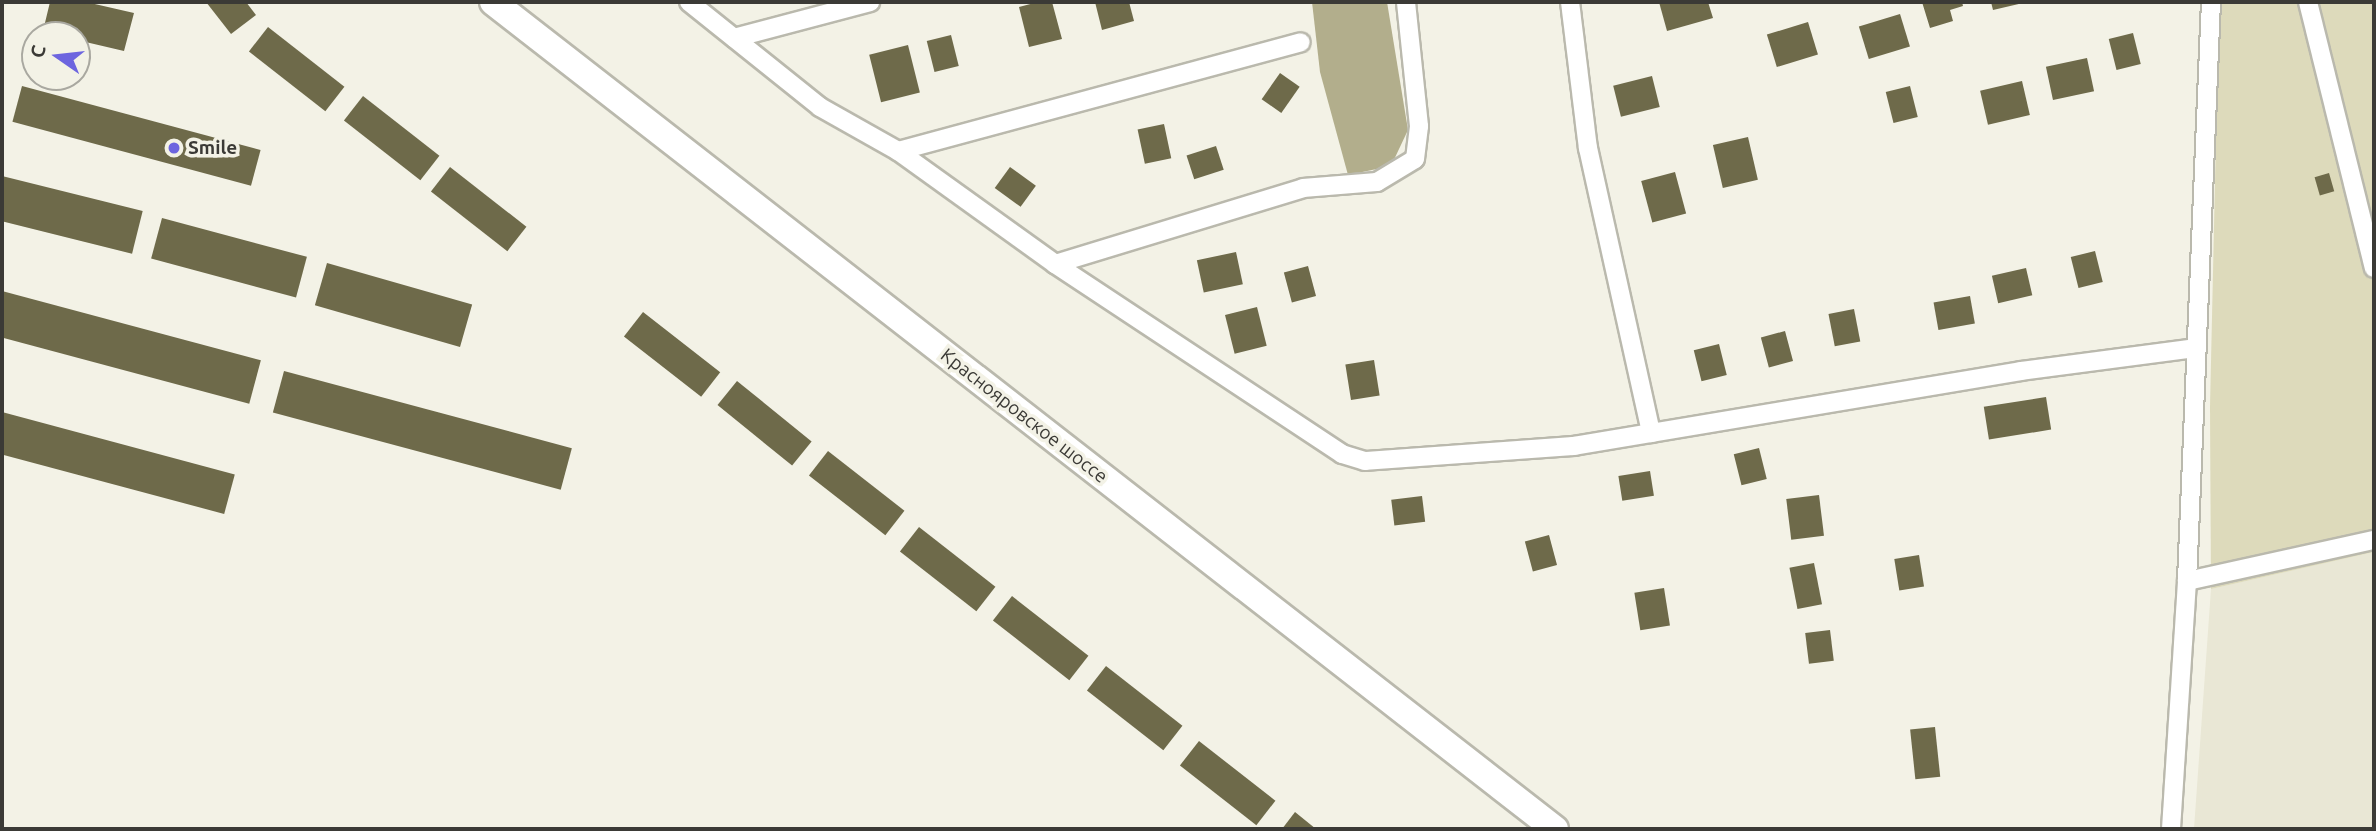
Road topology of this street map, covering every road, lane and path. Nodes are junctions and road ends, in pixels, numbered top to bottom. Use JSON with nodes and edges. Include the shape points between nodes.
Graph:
{"nodes":[{"id":1,"x":493,"y":2,"type":"edge"},
{"id":2,"x":689,"y":2,"type":"edge"},
{"id":3,"x":870,"y":2,"type":"edge"},
{"id":4,"x":1406,"y":2,"type":"edge"},
{"id":5,"x":1570,"y":2,"type":"edge"},
{"id":6,"x":2211,"y":2,"type":"edge"},
{"id":7,"x":2308,"y":2,"type":"edge"},
{"id":8,"x":734,"y":38,"type":"junction"},
{"id":9,"x":1301,"y":42,"type":"dead end"},
{"id":10,"x":898,"y":151,"type":"junction"},
{"id":11,"x":1055,"y":264,"type":"junction"},
{"id":12,"x":2374,"y":268,"type":"edge"},
{"id":13,"x":2195,"y":348,"type":"junction"},
{"id":14,"x":1651,"y":433,"type":"junction"},
{"id":15,"x":2374,"y":540,"type":"edge"},
{"id":16,"x":2187,"y":581,"type":"junction"},
{"id":17,"x":1555,"y":829,"type":"edge"},
{"id":18,"x":2171,"y":829,"type":"edge"}],
"edges":[{"from":1,"to":17,"type":"street","name":"Краснояровское шоссе"},
{"from":2,"to":8,"type":"street"},
{"from":3,"to":8,"type":"street"},
{"from":4,"to":11,"type":"street","via":[[1419,126],[1415,159],[1377,182],[1303,188]]},
{"from":5,"to":14,"type":"street","via":[[1588,148]]},
{"from":6,"to":13,"type":"street"},
{"from":7,"to":12,"type":"street"},
{"from":8,"to":10,"type":"street","via":[[820,107]]},
{"from":9,"to":10,"type":"street"},
{"from":10,"to":11,"type":"street"},
{"from":11,"to":14,"type":"street","via":[[1342,454],[1365,461],[1574,446]]},
{"from":13,"to":14,"type":"street","via":[[2021,371]]},
{"from":13,"to":16,"type":"street"},
{"from":15,"to":16,"type":"street"},
{"from":16,"to":18,"type":"street"}]}
